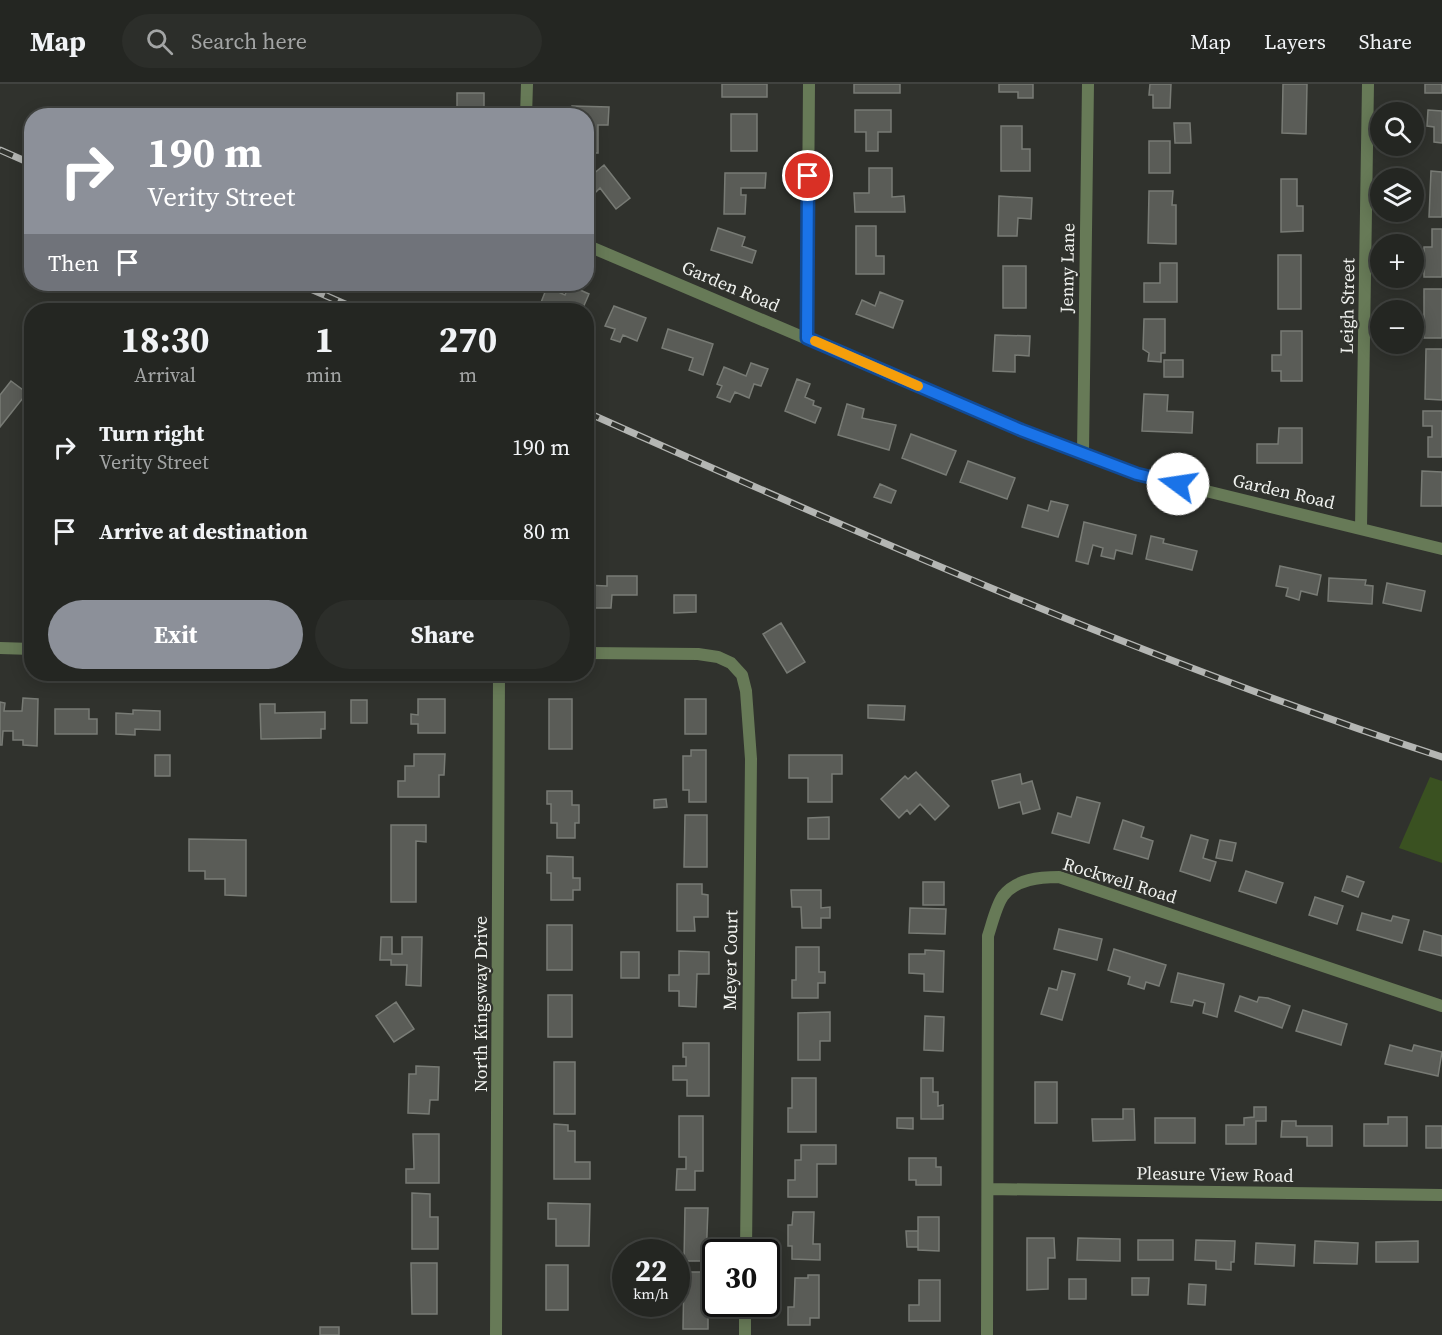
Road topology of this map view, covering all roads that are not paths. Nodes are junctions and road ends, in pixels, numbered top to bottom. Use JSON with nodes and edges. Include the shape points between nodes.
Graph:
{"nodes":[{"id":1,"x":527,"y":84,"type":"edge"},
{"id":2,"x":809,"y":84,"type":"edge"},
{"id":3,"x":1088,"y":84,"type":"edge"},
{"id":4,"x":1368,"y":84,"type":"edge"},
{"id":5,"x":526,"y":108,"type":"edge"},
{"id":6,"x":594,"y":248,"type":"edge"},
{"id":7,"x":807,"y":338,"type":"junction"},
{"id":8,"x":1083,"y":453,"type":"junction"},
{"id":9,"x":1361,"y":528,"type":"junction"},
{"id":10,"x":1442,"y":549,"type":"edge"},
{"id":11,"x":0,"y":648,"type":"edge"},
{"id":12,"x":24,"y":649,"type":"edge"},
{"id":13,"x":594,"y":653,"type":"edge"},
{"id":14,"x":499,"y":681,"type":"edge"},
{"id":15,"x":1442,"y":1006,"type":"edge"},
{"id":16,"x":988,"y":1189,"type":"junction"},
{"id":17,"x":1442,"y":1194,"type":"edge"},
{"id":18,"x":746,"y":1239,"type":"edge"},
{"id":19,"x":745,"y":1317,"type":"edge"},
{"id":20,"x":496,"y":1335,"type":"edge"},
{"id":21,"x":745,"y":1335,"type":"edge"},
{"id":22,"x":987,"y":1335,"type":"edge"}],
"edges":[{"from":1,"to":5,"type":"street"},
{"from":2,"to":7,"type":"street"},
{"from":3,"to":8,"type":"street","name":"Jenny Lane"},
{"from":4,"to":9,"type":"street","name":"Leigh Street"},
{"from":6,"to":7,"type":"street","name":"Garden Road"},
{"from":7,"to":8,"type":"street","name":"Garden Road"},
{"from":8,"to":9,"type":"street","name":"Garden Road","via":[[1137,474]]},
{"from":9,"to":10,"type":"street","name":"Garden Road"},
{"from":11,"to":12,"type":"street"},
{"from":13,"to":18,"type":"street","name":"Meyer Court","via":[[718,657],[738,670],[744,683],[751,759]]},
{"from":14,"to":20,"type":"street","name":"North Kingsway Drive"},
{"from":15,"to":16,"type":"street","name":"Rockwell Road","via":[[1059,877],[1026,880],[1003,896],[988,936]]},
{"from":16,"to":17,"type":"street","name":"Pleasure View Road"},
{"from":16,"to":22,"type":"street","name":"Rockwell Road"},
{"from":19,"to":21,"type":"street"}]}
